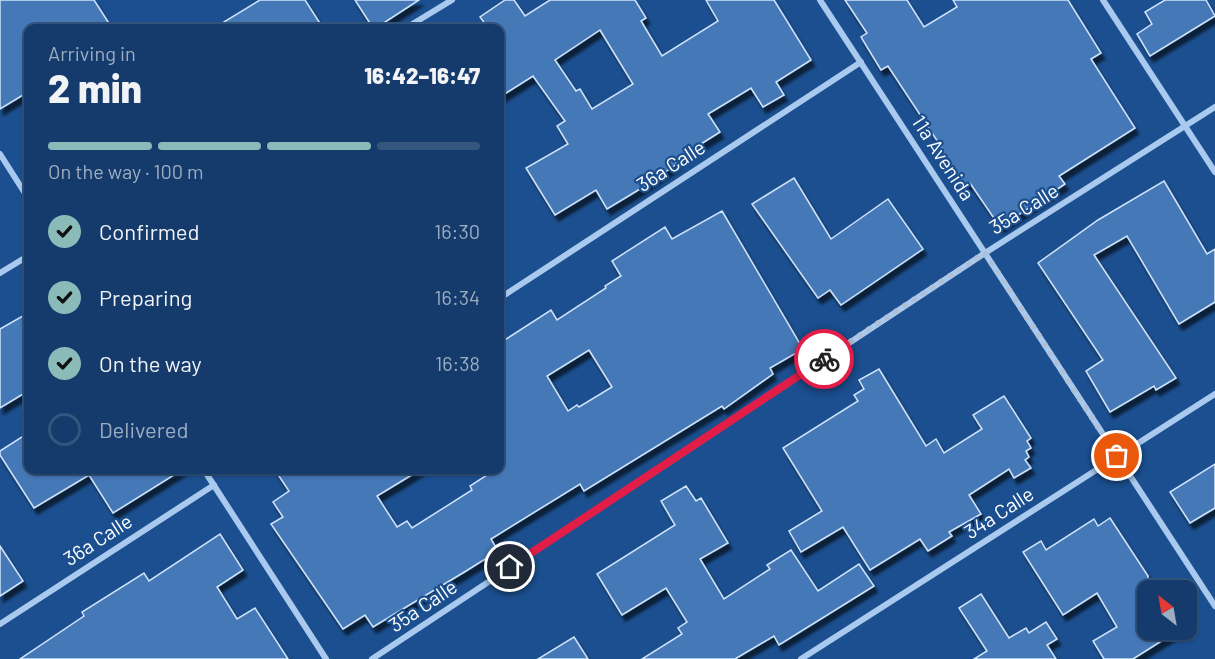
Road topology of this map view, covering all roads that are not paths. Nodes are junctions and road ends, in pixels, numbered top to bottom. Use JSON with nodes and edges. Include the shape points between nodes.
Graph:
{"nodes":[{"id":1,"x":452,"y":0,"type":"edge"},
{"id":2,"x":820,"y":0,"type":"edge"},
{"id":3,"x":1103,"y":0,"type":"edge"},
{"id":4,"x":413,"y":24,"type":"edge"},
{"id":5,"x":861,"y":62,"type":"junction"},
{"id":6,"x":1215,"y":107,"type":"edge"},
{"id":7,"x":1185,"y":126,"type":"junction"},
{"id":8,"x":0,"y":154,"type":"edge"},
{"id":9,"x":1215,"y":172,"type":"edge"},
{"id":10,"x":24,"y":192,"type":"edge"},
{"id":11,"x":985,"y":253,"type":"junction"},
{"id":12,"x":24,"y":258,"type":"edge"},
{"id":13,"x":0,"y":273,"type":"edge"},
{"id":14,"x":504,"y":295,"type":"edge"},
{"id":15,"x":1215,"y":394,"type":"edge"},
{"id":16,"x":1117,"y":456,"type":"junction"},
{"id":17,"x":207,"y":474,"type":"edge"},
{"id":18,"x":214,"y":484,"type":"junction"},
{"id":19,"x":1215,"y":606,"type":"edge"},
{"id":20,"x":0,"y":624,"type":"edge"},
{"id":21,"x":326,"y":659,"type":"edge"},
{"id":22,"x":372,"y":659,"type":"edge"},
{"id":23,"x":801,"y":659,"type":"edge"}],
"edges":[{"from":1,"to":4,"type":"street"},
{"from":2,"to":5,"type":"street","name":"11a Avenida"},
{"from":3,"to":7,"type":"street"},
{"from":5,"to":11,"type":"street","name":"11a Avenida"},
{"from":5,"to":14,"type":"street","name":"36a Calle"},
{"from":6,"to":7,"type":"street","name":"35a Calle"},
{"from":7,"to":9,"type":"street"},
{"from":7,"to":11,"type":"street","name":"35a Calle"},
{"from":8,"to":10,"type":"street"},
{"from":11,"to":16,"type":"street","name":"11a Avenida"},
{"from":11,"to":22,"type":"street","name":"35a Calle"},
{"from":12,"to":13,"type":"street"},
{"from":15,"to":16,"type":"street","name":"34a Calle"},
{"from":16,"to":19,"type":"street","name":"11a Avenida"},
{"from":16,"to":23,"type":"street","name":"34a Calle"},
{"from":17,"to":18,"type":"street"},
{"from":18,"to":20,"type":"street","name":"36a Calle"},
{"from":18,"to":21,"type":"street"}]}
